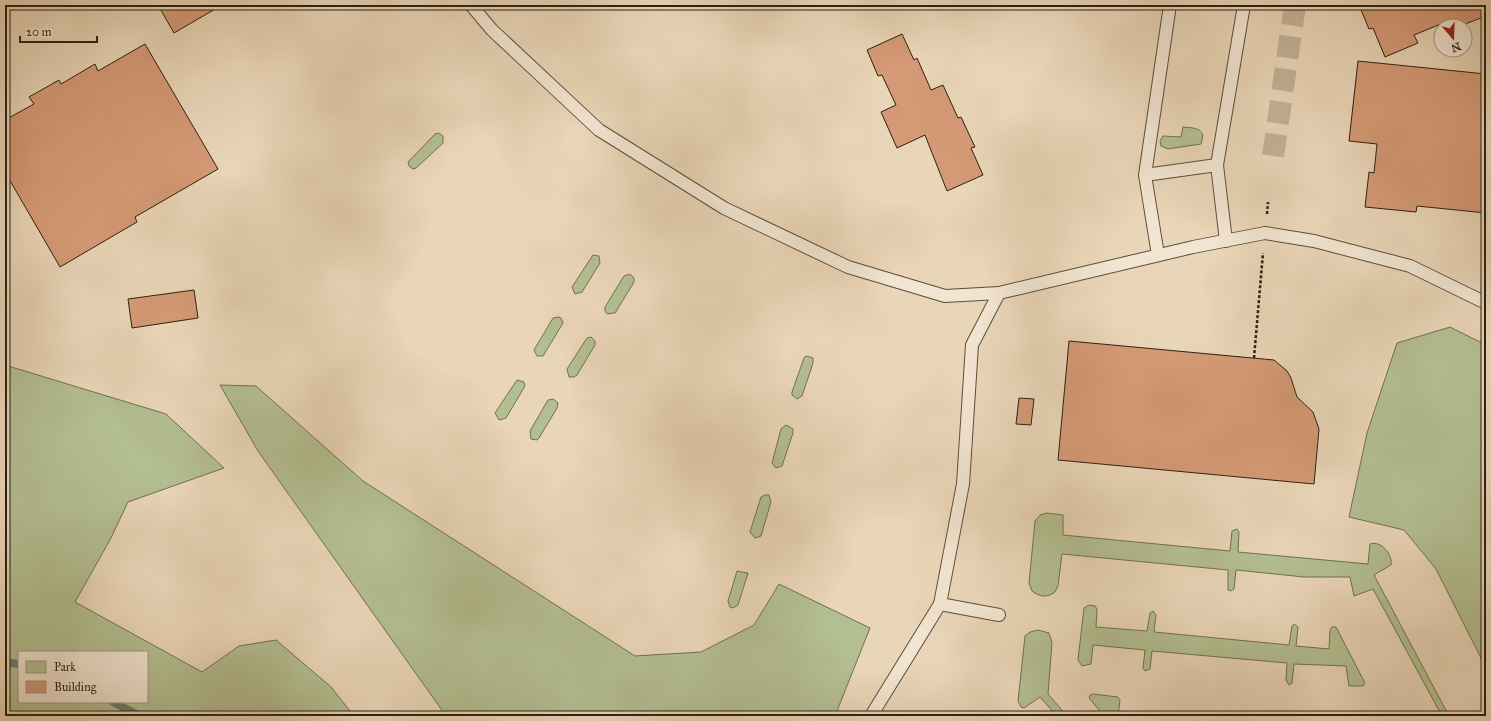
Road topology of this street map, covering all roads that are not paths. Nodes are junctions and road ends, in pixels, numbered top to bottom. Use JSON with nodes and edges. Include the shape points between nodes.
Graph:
{"nodes":[{"id":1,"x":471,"y":5,"type":"edge"},
{"id":2,"x":1170,"y":5,"type":"edge"},
{"id":3,"x":1244,"y":5,"type":"edge"},
{"id":4,"x":1218,"y":165,"type":"junction"},
{"id":5,"x":1145,"y":176,"type":"junction"},
{"id":6,"x":1226,"y":241,"type":"junction"},
{"id":7,"x":1158,"y":255,"type":"junction"},
{"id":8,"x":999,"y":293,"type":"junction"},
{"id":9,"x":1486,"y":303,"type":"edge"},
{"id":10,"x":940,"y":604,"type":"junction"},
{"id":11,"x":999,"y":615,"type":"dead end"},
{"id":12,"x":871,"y":716,"type":"edge"}],
"edges":[{"from":1,"to":8,"type":"lane","via":[[492,30],[599,130],[724,208],[848,267],[945,296]]},
{"from":2,"to":5,"type":"lane"},
{"from":3,"to":4,"type":"lane"},
{"from":4,"to":5,"type":"lane"},
{"from":4,"to":6,"type":"lane"},
{"from":5,"to":7,"type":"lane"},
{"from":6,"to":7,"type":"lane"},
{"from":6,"to":9,"type":"lane","via":[[1265,233],[1314,241],[1410,266]]},
{"from":7,"to":8,"type":"lane"},
{"from":8,"to":10,"type":"lane","via":[[972,345],[964,484]]},
{"from":10,"to":11,"type":"lane"},
{"from":10,"to":12,"type":"lane"}]}
